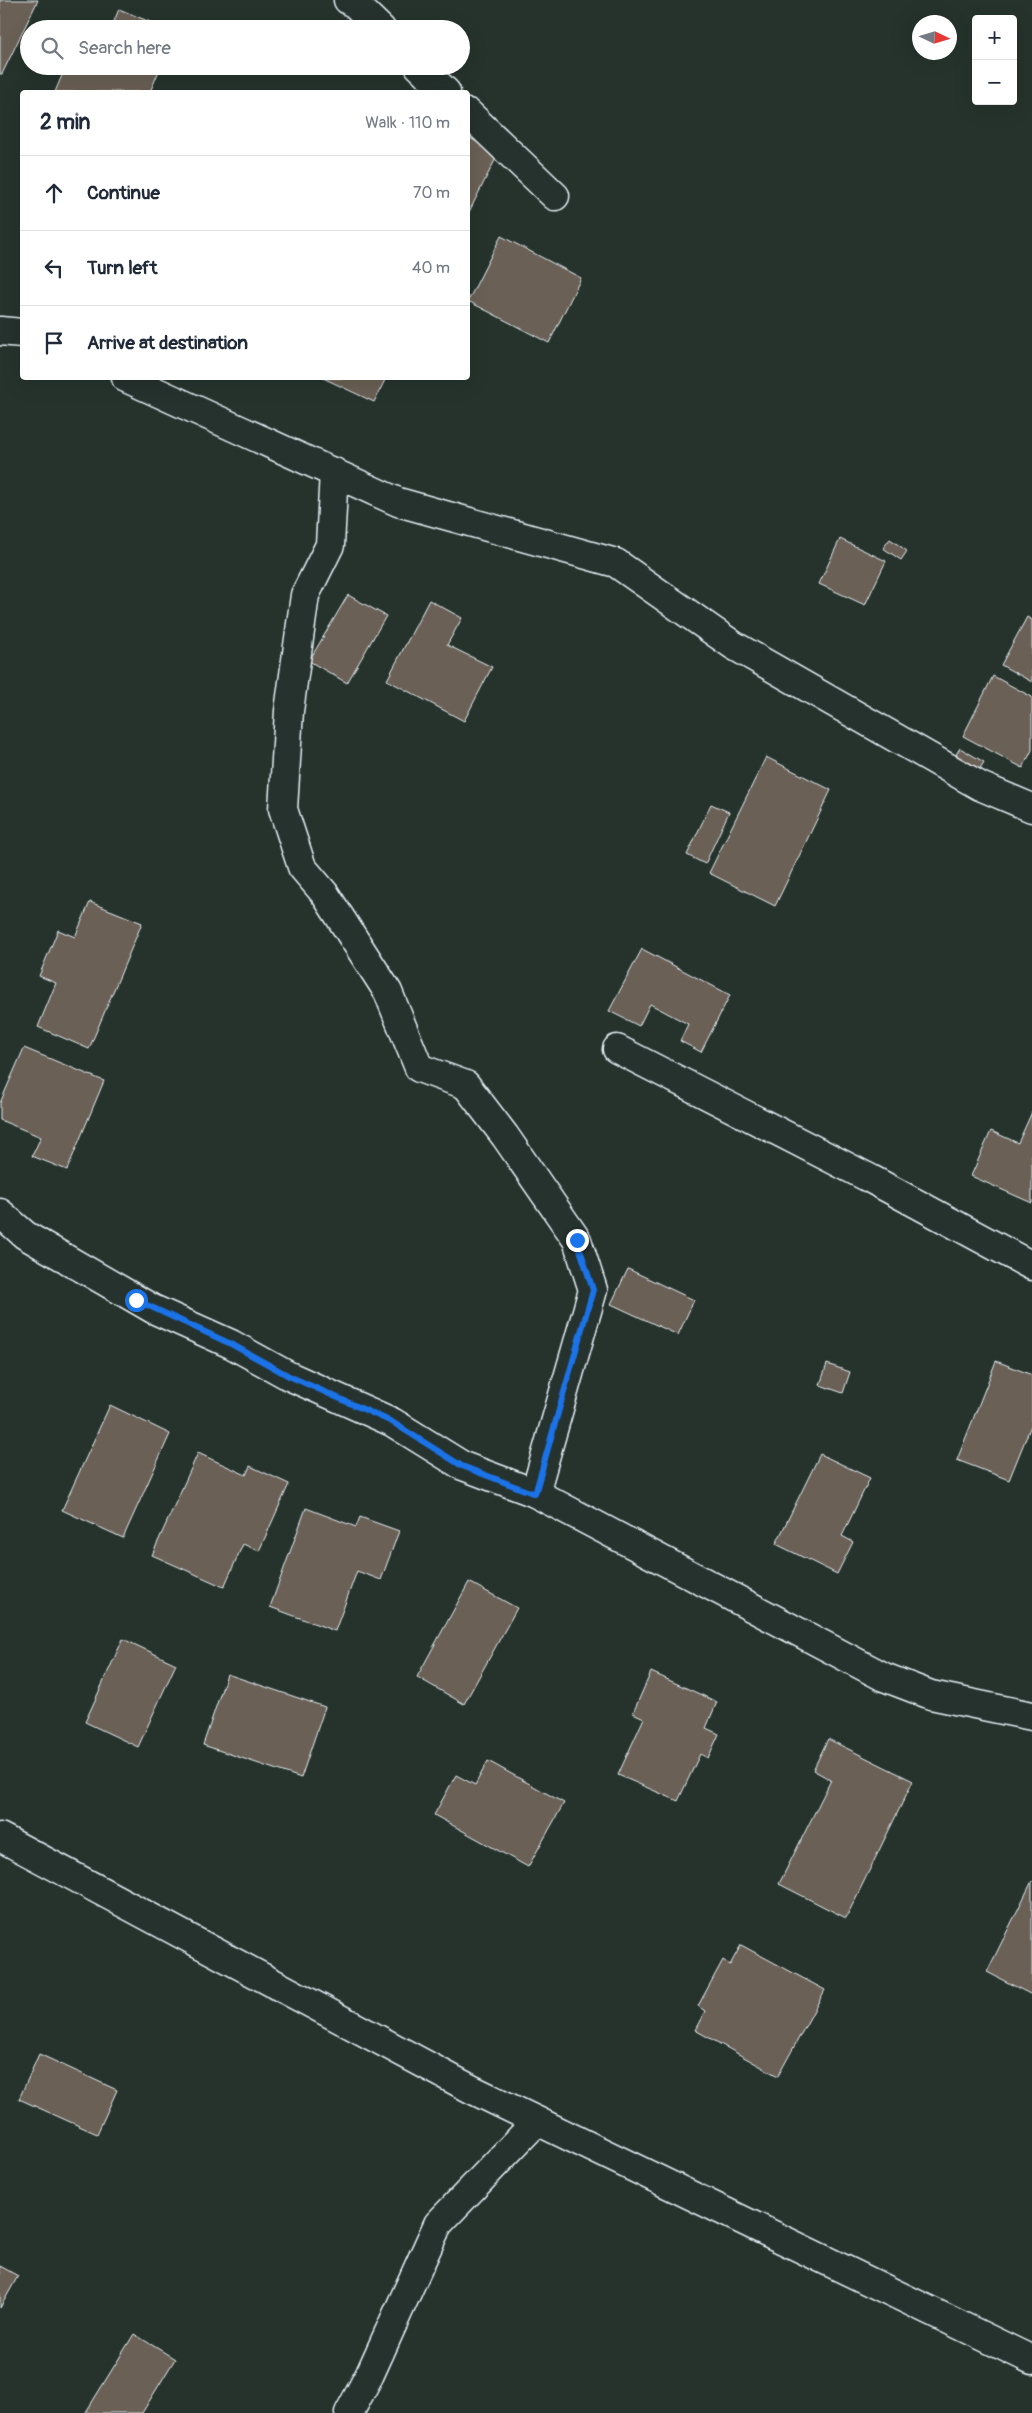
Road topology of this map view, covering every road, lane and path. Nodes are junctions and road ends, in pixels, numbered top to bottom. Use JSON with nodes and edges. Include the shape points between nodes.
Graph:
{"nodes":[{"id":1,"x":348,"y":0,"type":"edge"},
{"id":2,"x":372,"y":20,"type":"edge"},
{"id":3,"x":428,"y":75,"type":"edge"},
{"id":4,"x":444,"y":90,"type":"edge"},
{"id":5,"x":470,"y":115,"type":"edge"},
{"id":6,"x":555,"y":196,"type":"dead end"},
{"id":7,"x":0,"y":332,"type":"edge"},
{"id":8,"x":20,"y":333,"type":"edge"},
{"id":9,"x":130,"y":380,"type":"edge"},
{"id":10,"x":334,"y":472,"type":"junction"},
{"id":11,"x":1032,"y":808,"type":"edge"},
{"id":12,"x":617,"y":1049,"type":"dead end"},
{"id":13,"x":0,"y":1213,"type":"edge"},
{"id":14,"x":1032,"y":1266,"type":"edge"},
{"id":15,"x":535,"y":1494,"type":"junction"},
{"id":16,"x":1028,"y":1708,"type":"edge"},
{"id":17,"x":0,"y":1837,"type":"edge"},
{"id":18,"x":537,"y":2121,"type":"junction"},
{"id":19,"x":1032,"y":2360,"type":"edge"},
{"id":20,"x":349,"y":2413,"type":"edge"}],
"edges":[{"from":1,"to":2,"type":"street"},
{"from":3,"to":4,"type":"street"},
{"from":5,"to":6,"type":"street"},
{"from":7,"to":8,"type":"street"},
{"from":9,"to":10,"type":"street"},
{"from":10,"to":11,"type":"street","via":[[398,502],[616,562],[734,645],[980,786]]},
{"from":10,"to":15,"type":"street","via":[[330,544],[305,595],[289,711],[282,810],[302,867],[325,894],[388,992],[419,1068],[466,1084],[577,1240],[593,1290]]},
{"from":12,"to":14,"type":"street"},
{"from":13,"to":15,"type":"street","via":[[26,1235],[153,1309],[392,1422],[462,1466]]},
{"from":15,"to":16,"type":"street","via":[[884,1677],[931,1695]]},
{"from":17,"to":18,"type":"street","via":[[471,2089]]},
{"from":18,"to":19,"type":"street"},
{"from":18,"to":20,"type":"street","via":[[438,2224]]}]}
